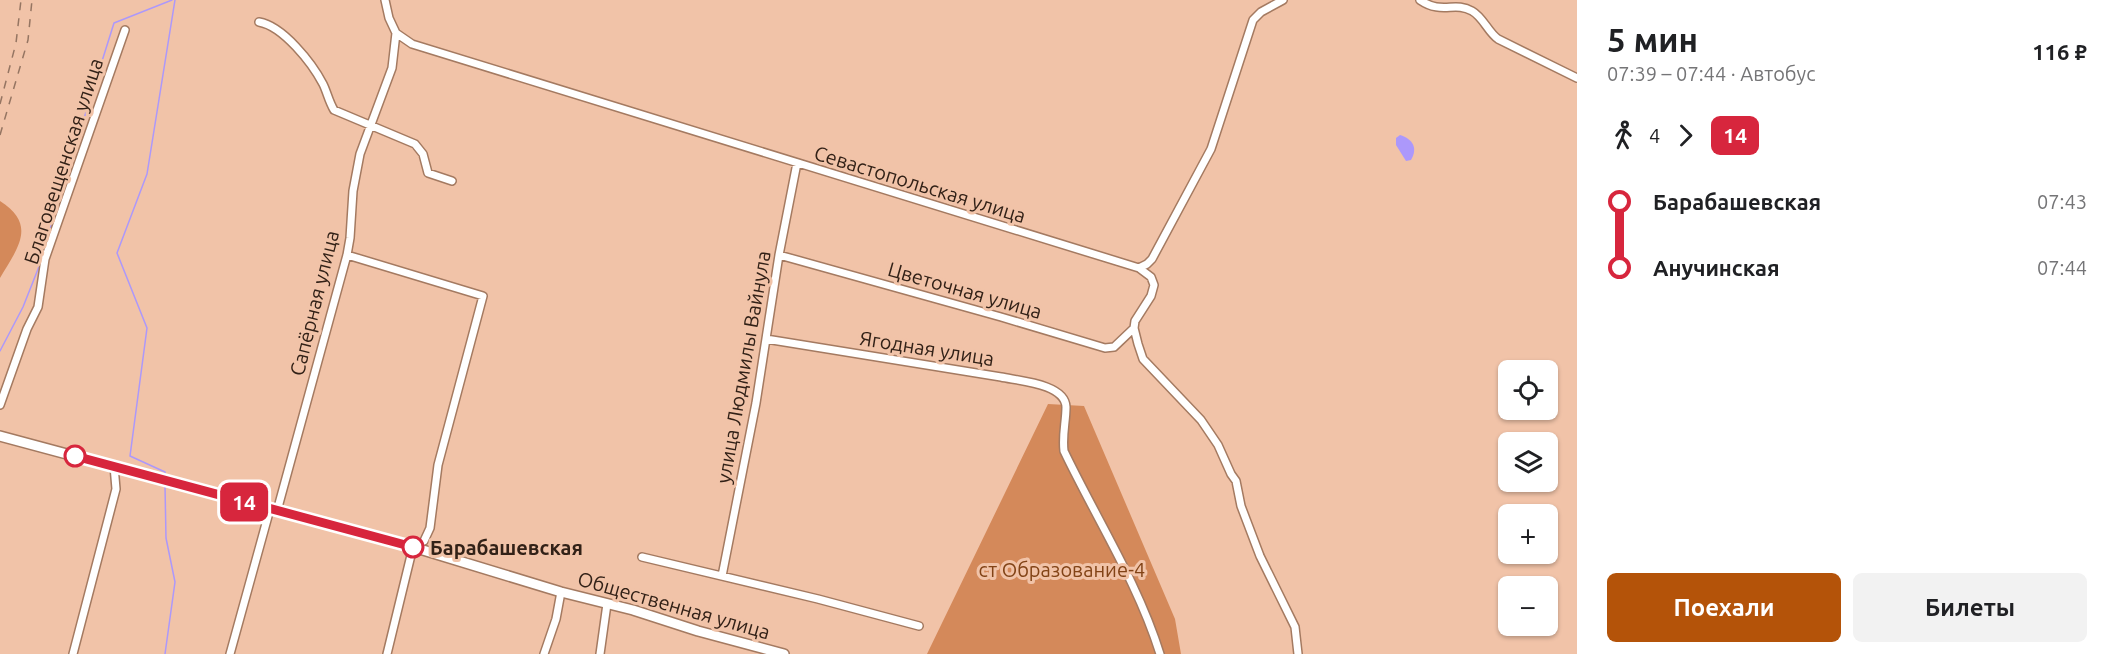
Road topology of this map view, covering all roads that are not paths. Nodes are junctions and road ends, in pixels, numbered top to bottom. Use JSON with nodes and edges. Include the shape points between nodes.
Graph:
{"nodes":[{"id":1,"x":386,"y":0,"type":"edge"},
{"id":2,"x":1283,"y":0,"type":"edge"},
{"id":3,"x":1420,"y":0,"type":"edge"},
{"id":4,"x":259,"y":22,"type":"dead end"},
{"id":5,"x":125,"y":30,"type":"dead end"},
{"id":6,"x":396,"y":33,"type":"junction"},
{"id":7,"x":1577,"y":78,"type":"edge"},
{"id":8,"x":369,"y":126,"type":"junction"},
{"id":9,"x":797,"y":164,"type":"junction"},
{"id":10,"x":452,"y":181,"type":"dead end"},
{"id":11,"x":347,"y":255,"type":"junction"},
{"id":12,"x":779,"y":255,"type":"junction"},
{"id":13,"x":1139,"y":268,"type":"junction"},
{"id":14,"x":1134,"y":328,"type":"junction"},
{"id":15,"x":766,"y":339,"type":"junction"},
{"id":16,"x":0,"y":405,"type":"edge"},
{"id":17,"x":0,"y":436,"type":"edge"},
{"id":18,"x":114,"y":466,"type":"junction"},
{"id":19,"x":273,"y":510,"type":"junction"},
{"id":20,"x":413,"y":547,"type":"junction"},
{"id":21,"x":642,"y":557,"type":"dead end"},
{"id":22,"x":722,"y":576,"type":"junction"},
{"id":23,"x":561,"y":592,"type":"junction"},
{"id":24,"x":607,"y":603,"type":"junction"},
{"id":25,"x":919,"y":626,"type":"dead end"},
{"id":26,"x":73,"y":654,"type":"edge"},
{"id":27,"x":230,"y":654,"type":"edge"},
{"id":28,"x":387,"y":654,"type":"edge"},
{"id":29,"x":544,"y":654,"type":"edge"},
{"id":30,"x":600,"y":654,"type":"edge"},
{"id":31,"x":784,"y":654,"type":"edge"},
{"id":32,"x":1160,"y":654,"type":"edge"},
{"id":33,"x":1298,"y":654,"type":"edge"}],
"edges":[{"from":1,"to":6,"type":"street"},
{"from":2,"to":13,"type":"street","via":[[1253,20],[1205,163],[1152,259]]},
{"from":3,"to":7,"type":"street","via":[[1435,8],[1458,7],[1474,12],[1498,39]]},
{"from":4,"to":8,"type":"street","via":[[283,35],[312,66],[334,110]]},
{"from":5,"to":16,"type":"street","name":"Благовещенская улица","via":[[45,259],[38,307]]},
{"from":6,"to":8,"type":"street","name":"Сапёрная улица","via":[[392,68]]},
{"from":6,"to":9,"type":"street","name":"Севастопольская улица","via":[[412,44]]},
{"from":8,"to":10,"type":"street","via":[[415,144],[423,154],[428,173]]},
{"from":8,"to":11,"type":"street","name":"Сапёрная улица","via":[[353,191]]},
{"from":9,"to":12,"type":"street","name":"улица Людмилы Вайнула"},
{"from":9,"to":13,"type":"street","name":"Севастопольская улица"},
{"from":11,"to":19,"type":"street","name":"Сапёрная улица"},
{"from":11,"to":20,"type":"street","via":[[483,296],[438,465],[430,528],[424,541]]},
{"from":12,"to":14,"type":"street","name":"Цветочная улица","via":[[1105,348],[1114,347]]},
{"from":12,"to":15,"type":"street","name":"улица Людмилы Вайнула"},
{"from":13,"to":14,"type":"street","via":[[1151,277],[1154,285]]},
{"from":14,"to":33,"type":"street","via":[[1143,359],[1211,432],[1236,481],[1260,556],[1295,627]]},
{"from":15,"to":22,"type":"street","name":"улица Людмилы Вайнула"},
{"from":15,"to":32,"type":"street","name":"Ягодная улица","via":[[1033,384],[1059,392],[1065,400],[1064,451],[1138,596]]},
{"from":17,"to":18,"type":"main road","name":"Общественная улица"},
{"from":18,"to":19,"type":"main road","name":"Общественная улица"},
{"from":18,"to":26,"type":"street","via":[[116,489]]},
{"from":19,"to":20,"type":"main road","name":"Общественная улица"},
{"from":19,"to":27,"type":"street","name":"Сапёрная улица"},
{"from":20,"to":23,"type":"main road","name":"Общественная улица"},
{"from":20,"to":28,"type":"street"},
{"from":21,"to":22,"type":"street"},
{"from":22,"to":25,"type":"street"},
{"from":23,"to":24,"type":"main road","name":"Общественная улица"},
{"from":23,"to":29,"type":"street"},
{"from":24,"to":30,"type":"street"},
{"from":24,"to":31,"type":"main road","name":"Общественная улица"}]}
